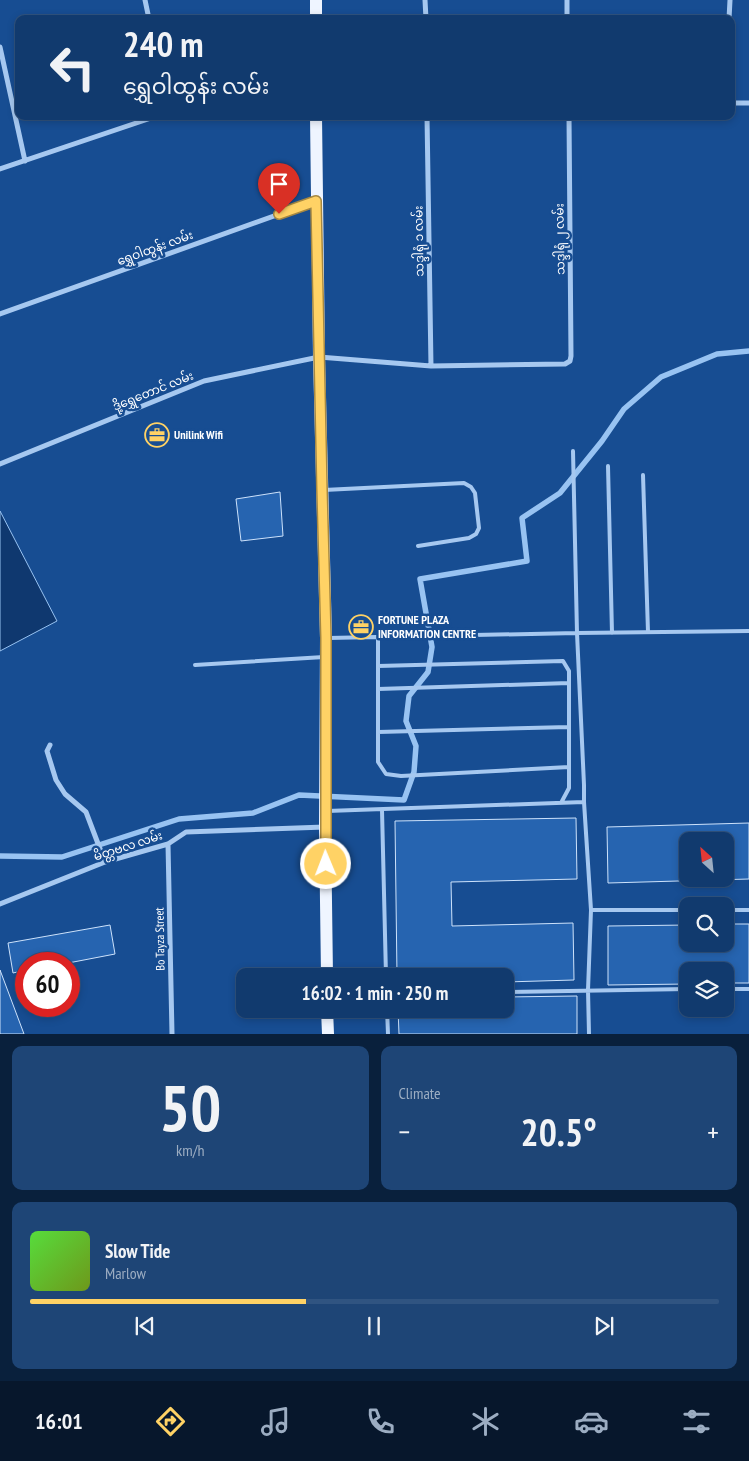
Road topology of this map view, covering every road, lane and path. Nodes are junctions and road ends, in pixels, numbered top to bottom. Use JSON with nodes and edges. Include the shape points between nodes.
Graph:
{"nodes":[{"id":1,"x":145,"y":0,"type":"edge"},
{"id":2,"x":316,"y":0,"type":"edge"},
{"id":3,"x":425,"y":0,"type":"edge"},
{"id":4,"x":567,"y":0,"type":"edge"},
{"id":5,"x":730,"y":0,"type":"edge"},
{"id":6,"x":148,"y":15,"type":"edge"},
{"id":7,"x":316,"y":15,"type":"edge"},
{"id":8,"x":426,"y":15,"type":"edge"},
{"id":9,"x":568,"y":15,"type":"edge"},
{"id":10,"x":729,"y":15,"type":"edge"},
{"id":11,"x":0,"y":47,"type":"edge"},
{"id":12,"x":735,"y":103,"type":"edge"},
{"id":13,"x":749,"y":103,"type":"edge"},
{"id":14,"x":15,"y":115,"type":"edge"},
{"id":15,"x":16,"y":120,"type":"edge"},
{"id":16,"x":145,"y":120,"type":"edge"},
{"id":17,"x":316,"y":120,"type":"edge"},
{"id":18,"x":427,"y":120,"type":"edge"},
{"id":19,"x":569,"y":120,"type":"edge"},
{"id":20,"x":25,"y":161,"type":"junction"},
{"id":21,"x":0,"y":169,"type":"edge"},
{"id":22,"x":316,"y":201,"type":"junction"},
{"id":23,"x":0,"y":314,"type":"edge"},
{"id":24,"x":319,"y":357,"type":"junction"},
{"id":25,"x":570,"y":361,"type":"joint"},
{"id":26,"x":431,"y":366,"type":"junction"},
{"id":27,"x":573,"y":451,"type":"dead end"},
{"id":28,"x":0,"y":464,"type":"edge"},
{"id":29,"x":608,"y":466,"type":"dead end"},
{"id":30,"x":643,"y":474,"type":"dead end"},
{"id":31,"x":322,"y":490,"type":"junction"},
{"id":32,"x":418,"y":546,"type":"dead end"},
{"id":33,"x":749,"y":631,"type":"edge"},
{"id":34,"x":577,"y":632,"type":"junction"},
{"id":35,"x":648,"y":632,"type":"junction"},
{"id":36,"x":612,"y":633,"type":"junction"},
{"id":37,"x":378,"y":637,"type":"junction"},
{"id":38,"x":326,"y":638,"type":"junction"},
{"id":39,"x":326,"y":656,"type":"junction"},
{"id":40,"x":196,"y":665,"type":"dead end"},
{"id":41,"x":378,"y":666,"type":"junction"},
{"id":42,"x":569,"y":683,"type":"junction"},
{"id":43,"x":378,"y":689,"type":"junction"},
{"id":44,"x":569,"y":727,"type":"junction"},
{"id":45,"x":378,"y":732,"type":"junction"},
{"id":46,"x":50,"y":745,"type":"dead end"},
{"id":47,"x":569,"y":767,"type":"junction"},
{"id":48,"x":584,"y":802,"type":"junction"},
{"id":49,"x":561,"y":803,"type":"junction"},
{"id":50,"x":382,"y":810,"type":"junction"},
{"id":51,"x":325,"y":812,"type":"junction"},
{"id":52,"x":325,"y":826,"type":"junction"},
{"id":53,"x":168,"y":844,"type":"junction"},
{"id":54,"x":105,"y":862,"type":"junction"},
{"id":55,"x":0,"y":904,"type":"edge"},
{"id":56,"x":590,"y":910,"type":"junction"},
{"id":57,"x":679,"y":910,"type":"edge"},
{"id":58,"x":734,"y":910,"type":"edge"},
{"id":59,"x":749,"y":910,"type":"edge"},
{"id":60,"x":327,"y":968,"type":"edge"},
{"id":61,"x":386,"y":968,"type":"edge"},
{"id":62,"x":749,"y":988,"type":"edge"},
{"id":63,"x":679,"y":989,"type":"edge"},
{"id":64,"x":734,"y":989,"type":"edge"},
{"id":65,"x":588,"y":990,"type":"junction"},
{"id":66,"x":514,"y":992,"type":"edge"},
{"id":67,"x":327,"y":1018,"type":"edge"},
{"id":68,"x":387,"y":1018,"type":"edge"},
{"id":69,"x":172,"y":1034,"type":"edge"},
{"id":70,"x":328,"y":1034,"type":"edge"},
{"id":71,"x":388,"y":1034,"type":"edge"},
{"id":72,"x":588,"y":1034,"type":"edge"}],
"edges":[{"from":1,"to":6,"type":"street"},
{"from":2,"to":7,"type":"main road"},
{"from":3,"to":8,"type":"street"},
{"from":4,"to":9,"type":"street"},
{"from":5,"to":10,"type":"street"},
{"from":11,"to":14,"type":"street"},
{"from":12,"to":13,"type":"street"},
{"from":15,"to":20,"type":"street"},
{"from":16,"to":20,"type":"street"},
{"from":17,"to":22,"type":"main road"},
{"from":18,"to":26,"type":"street","name":"သဒ္ဒါရုံ ၁ လမ်း"},
{"from":19,"to":25,"type":"street","name":"သဒ္ဒါရုံ ၂ လမ်း"},
{"from":20,"to":21,"type":"street"},
{"from":22,"to":23,"type":"street","name":"ရွှေဝါထွန်း လမ်း"},
{"from":22,"to":24,"type":"main road"},
{"from":24,"to":26,"type":"street","name":"ဒို့ရွှေတောင် လမ်း"},
{"from":24,"to":28,"type":"street","name":"ဒို့ရွှေတောင် လမ်း","via":[[204,381]]},
{"from":24,"to":31,"type":"main road"},
{"from":25,"to":26,"type":"street","name":"ဒို့ရွှေတောင် လမ်း","via":[[565,364]]},
{"from":27,"to":34,"type":"lane"},
{"from":29,"to":36,"type":"lane"},
{"from":30,"to":35,"type":"lane"},
{"from":31,"to":32,"type":"lane","via":[[464,484],[471,487],[479,528],[476,534]]},
{"from":31,"to":38,"type":"main road"},
{"from":33,"to":35,"type":"lane"},
{"from":34,"to":36,"type":"lane"},
{"from":34,"to":37,"type":"lane"},
{"from":34,"to":48,"type":"lane"},
{"from":35,"to":36,"type":"lane"},
{"from":37,"to":38,"type":"lane"},
{"from":37,"to":41,"type":"lane"},
{"from":38,"to":39,"type":"main road"},
{"from":39,"to":40,"type":"lane"},
{"from":39,"to":51,"type":"main road"},
{"from":41,"to":42,"type":"lane","via":[[562,661],[569,671]]},
{"from":41,"to":43,"type":"lane"},
{"from":42,"to":43,"type":"lane"},
{"from":42,"to":44,"type":"lane"},
{"from":43,"to":45,"type":"lane"},
{"from":44,"to":45,"type":"lane"},
{"from":44,"to":47,"type":"lane"},
{"from":45,"to":47,"type":"lane","via":[[378,762],[386,774],[401,776]]},
{"from":46,"to":54,"type":"street","via":[[47,752],[56,780],[65,794],[86,812]]},
{"from":47,"to":49,"type":"lane","via":[[569,788]]},
{"from":48,"to":49,"type":"lane"},
{"from":48,"to":56,"type":"lane"},
{"from":49,"to":50,"type":"lane"},
{"from":50,"to":51,"type":"lane"},
{"from":50,"to":61,"type":"lane"},
{"from":51,"to":52,"type":"main road"},
{"from":52,"to":53,"type":"street","name":"မိတ္တဗလ လမ်း","via":[[186,832]]},
{"from":52,"to":60,"type":"main road"},
{"from":53,"to":54,"type":"street","name":"မိတ္တဗလ လမ်း"},
{"from":53,"to":69,"type":"street","name":"Bo Tayza Street"},
{"from":54,"to":55,"type":"street","name":"မိတ္တဗလ လမ်း"},
{"from":56,"to":57,"type":"lane"},
{"from":56,"to":65,"type":"lane"},
{"from":58,"to":59,"type":"lane"},
{"from":62,"to":64,"type":"lane"},
{"from":63,"to":65,"type":"lane"},
{"from":65,"to":66,"type":"lane"},
{"from":65,"to":72,"type":"lane"},
{"from":67,"to":70,"type":"main road"},
{"from":68,"to":71,"type":"lane"}]}
